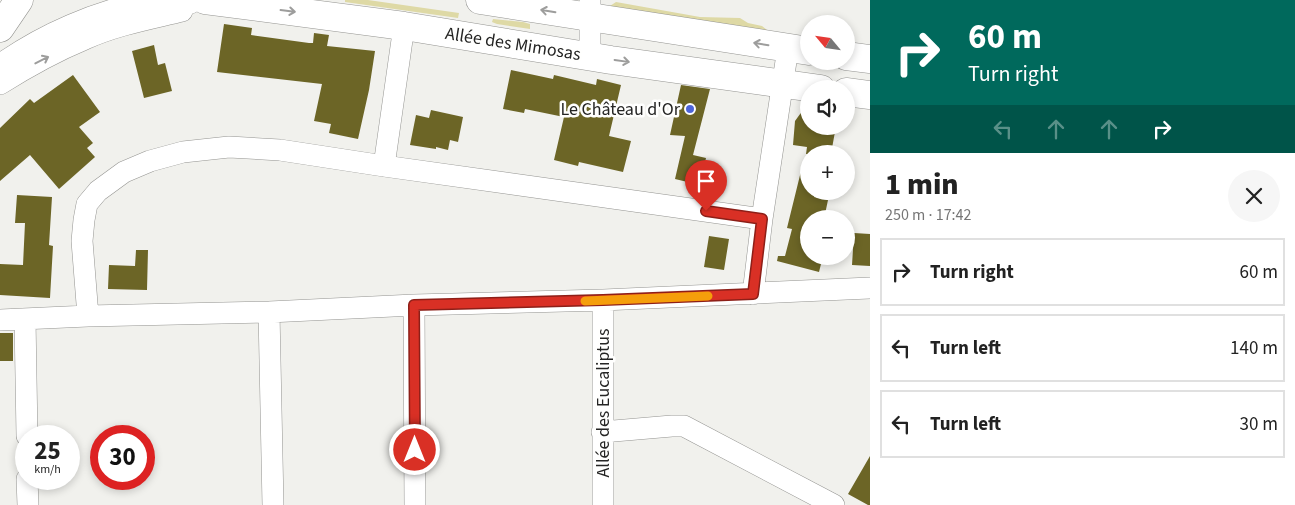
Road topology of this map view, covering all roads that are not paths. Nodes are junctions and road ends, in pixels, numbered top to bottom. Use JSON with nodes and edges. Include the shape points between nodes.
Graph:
{"nodes":[{"id":1,"x":189,"y":0,"type":"edge"},
{"id":2,"x":480,"y":0,"type":"edge"},
{"id":3,"x":212,"y":1,"type":"edge"},
{"id":4,"x":590,"y":9,"type":"edge"},
{"id":5,"x":404,"y":26,"type":"junction"},
{"id":6,"x":798,"y":50,"type":"edge"},
{"id":7,"x":590,"y":56,"type":"junction"},
{"id":8,"x":855,"y":57,"type":"edge"},
{"id":9,"x":870,"y":59,"type":"edge"},
{"id":10,"x":0,"y":69,"type":"edge"},
{"id":11,"x":783,"y":83,"type":"junction"},
{"id":12,"x":0,"y":84,"type":"edge"},
{"id":13,"x":800,"y":86,"type":"edge"},
{"id":14,"x":855,"y":93,"type":"edge"},
{"id":15,"x":870,"y":95,"type":"edge"},
{"id":16,"x":384,"y":166,"type":"junction"},
{"id":17,"x":762,"y":219,"type":"junction"},
{"id":18,"x":870,"y":288,"type":"edge"},
{"id":19,"x":753,"y":294,"type":"junction"},
{"id":20,"x":603,"y":300,"type":"junction"},
{"id":21,"x":414,"y":305,"type":"junction"},
{"id":22,"x":270,"y":312,"type":"junction"},
{"id":23,"x":88,"y":316,"type":"junction"},
{"id":24,"x":25,"y":319,"type":"junction"},
{"id":25,"x":0,"y":320,"type":"edge"},
{"id":26,"x":27,"y":425,"type":"edge"},
{"id":27,"x":602,"y":432,"type":"junction"},
{"id":28,"x":28,"y":490,"type":"edge"},
{"id":29,"x":28,"y":505,"type":"edge"},
{"id":30,"x":273,"y":505,"type":"edge"},
{"id":31,"x":415,"y":505,"type":"edge"},
{"id":32,"x":603,"y":505,"type":"edge"},
{"id":33,"x":834,"y":505,"type":"edge"}],
"edges":[{"from":1,"to":10,"type":"main road","via":[[152,4],[84,23],[21,54]]},
{"from":4,"to":2,"type":"main road","one_way":true},
{"from":3,"to":5,"type":"main road","name":"Allée des Mimosas","one_way":true},
{"from":12,"to":3,"type":"street","one_way":true,"via":[[101,32]]},
{"from":6,"to":4,"type":"main road","one_way":true},
{"from":4,"to":7,"type":"street"},
{"from":5,"to":7,"type":"main road","name":"Allée des Mimosas"},
{"from":5,"to":16,"type":"street"},
{"from":6,"to":11,"type":"street"},
{"from":7,"to":11,"type":"main road","name":"Allée des Mimosas","one_way":true},
{"from":8,"to":9,"type":"main road"},
{"from":11,"to":13,"type":"main road","name":"Allée des Mimosas"},
{"from":11,"to":17,"type":"street"},
{"from":14,"to":15,"type":"main road"},
{"from":16,"to":17,"type":"street"},
{"from":16,"to":23,"type":"street","via":[[280,150],[229,147],[183,152],[124,172],[98,191],[88,204],[82,241]]},
{"from":17,"to":19,"type":"street"},
{"from":18,"to":19,"type":"street"},
{"from":19,"to":20,"type":"street"},
{"from":20,"to":21,"type":"street"},
{"from":20,"to":27,"type":"street","name":"Allée des Eucaliptus"},
{"from":21,"to":22,"type":"street"},
{"from":21,"to":31,"type":"street"},
{"from":22,"to":23,"type":"street"},
{"from":22,"to":30,"type":"street"},
{"from":23,"to":24,"type":"street"},
{"from":24,"to":25,"type":"street"},
{"from":24,"to":26,"type":"street"},
{"from":27,"to":32,"type":"street","name":"Allée des Eucaliptus"},
{"from":27,"to":33,"type":"street","via":[[684,426]]},
{"from":28,"to":29,"type":"street"}]}
